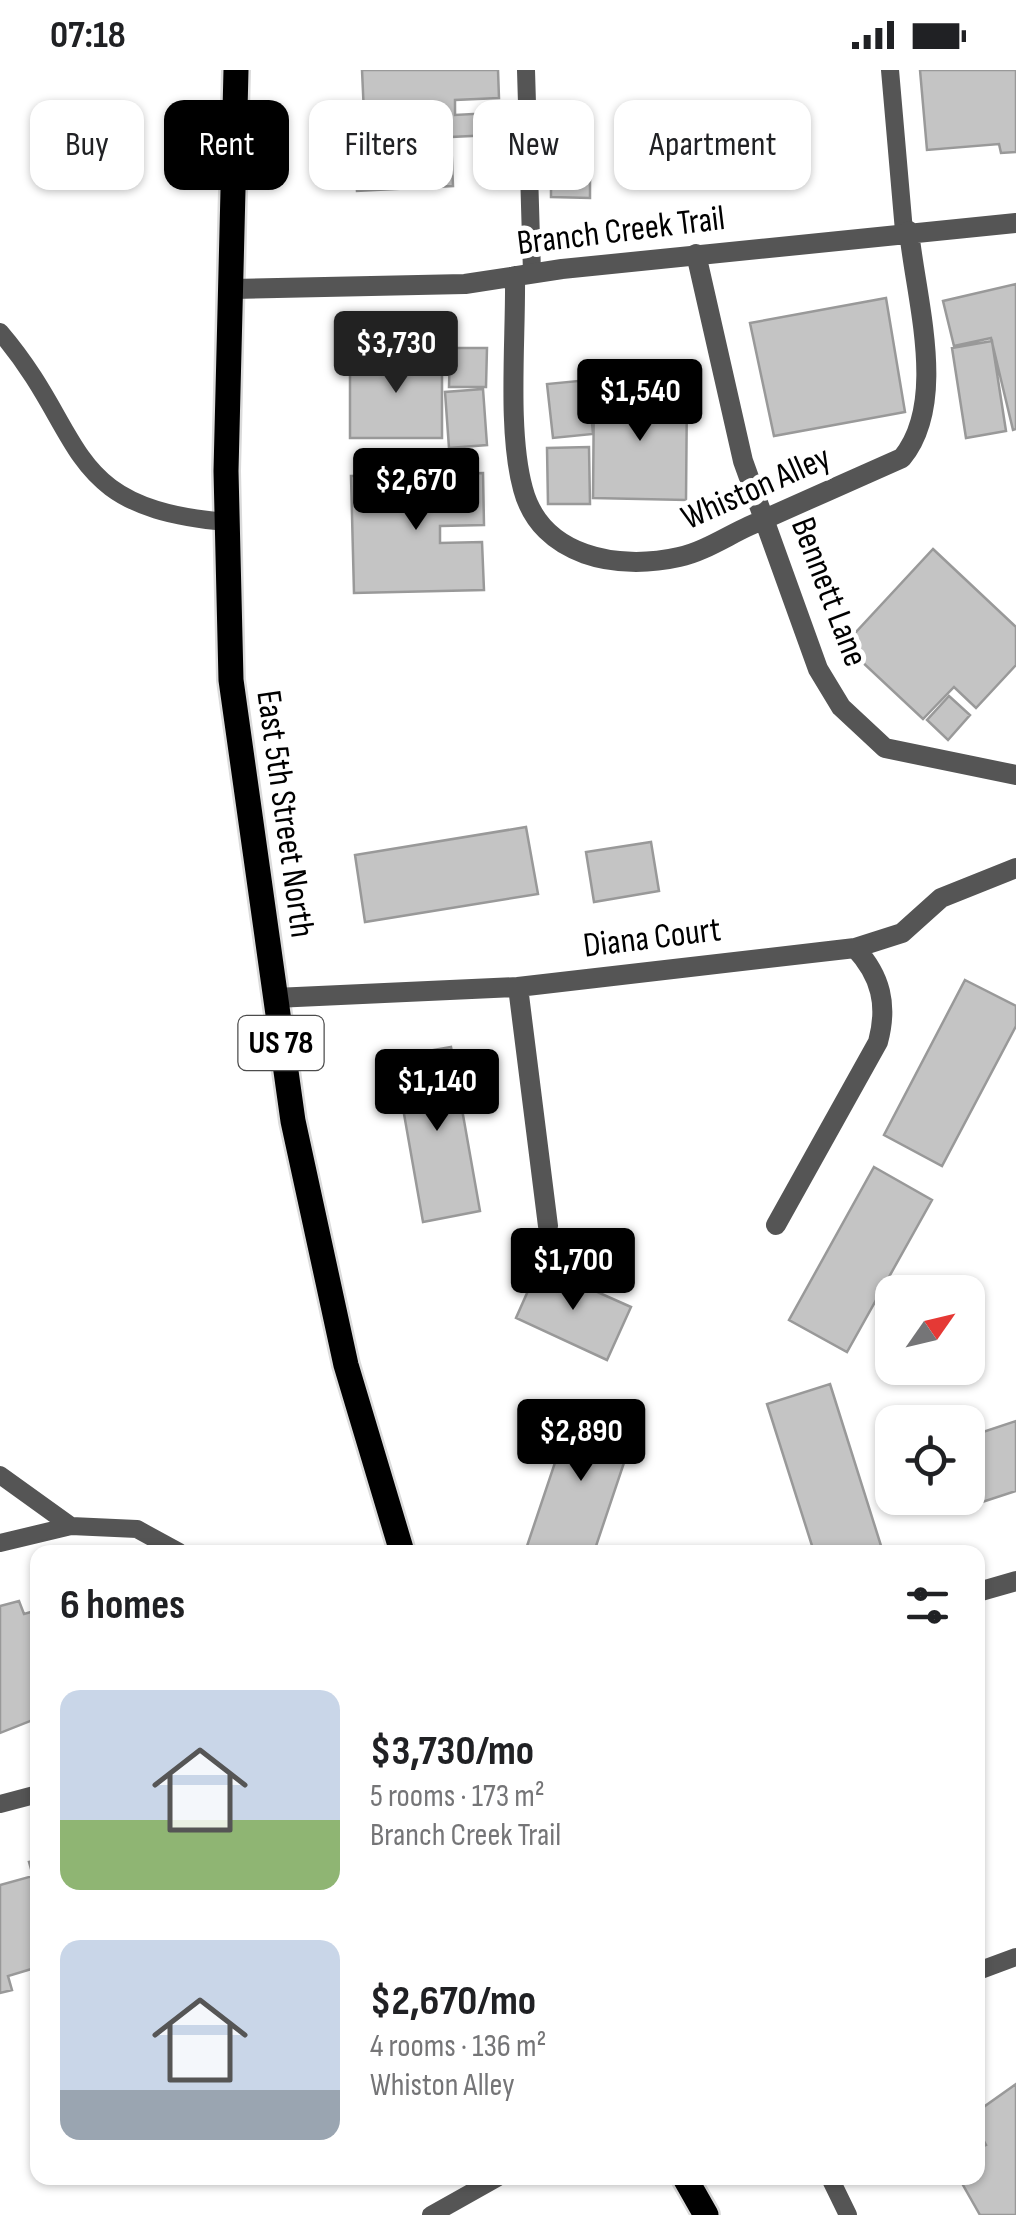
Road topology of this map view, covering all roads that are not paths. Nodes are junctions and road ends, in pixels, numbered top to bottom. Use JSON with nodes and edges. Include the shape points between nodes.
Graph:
{"nodes":[{"id":1,"x":236,"y":70,"type":"edge"},
{"id":2,"x":526,"y":70,"type":"edge"},
{"id":3,"x":890,"y":70,"type":"edge"},
{"id":4,"x":1016,"y":222,"type":"edge"},
{"id":5,"x":907,"y":231,"type":"junction"},
{"id":6,"x":696,"y":254,"type":"junction"},
{"id":7,"x":524,"y":274,"type":"junction"},
{"id":8,"x":232,"y":288,"type":"junction"},
{"id":9,"x":0,"y":332,"type":"edge"},
{"id":10,"x":766,"y":519,"type":"junction"},
{"id":11,"x":227,"y":522,"type":"junction"},
{"id":12,"x":1016,"y":774,"type":"edge"},
{"id":13,"x":1016,"y":868,"type":"edge"},
{"id":14,"x":855,"y":948,"type":"junction"},
{"id":15,"x":518,"y":987,"type":"junction"},
{"id":16,"x":275,"y":998,"type":"junction"},
{"id":17,"x":776,"y":1224,"type":"dead end"},
{"id":18,"x":548,"y":1226,"type":"dead end"},
{"id":19,"x":0,"y":1475,"type":"edge"},
{"id":20,"x":72,"y":1526,"type":"junction"},
{"id":21,"x":0,"y":1543,"type":"edge"},
{"id":22,"x":166,"y":1545,"type":"edge"},
{"id":23,"x":400,"y":1545,"type":"edge"},
{"id":24,"x":1016,"y":1581,"type":"edge"},
{"id":25,"x":985,"y":1590,"type":"edge"},
{"id":26,"x":30,"y":1796,"type":"edge"},
{"id":27,"x":0,"y":1804,"type":"edge"},
{"id":28,"x":1016,"y":1958,"type":"edge"},
{"id":29,"x":985,"y":1969,"type":"edge"},
{"id":30,"x":485,"y":2185,"type":"edge"},
{"id":31,"x":689,"y":2185,"type":"edge"},
{"id":32,"x":833,"y":2185,"type":"edge"},
{"id":33,"x":431,"y":2215,"type":"edge"},
{"id":34,"x":706,"y":2215,"type":"edge"},
{"id":35,"x":848,"y":2215,"type":"edge"}],
"edges":[{"from":1,"to":8,"type":"main road","name":"East 5th Street North","number":"US 78"},
{"from":2,"to":7,"type":"lane"},
{"from":3,"to":5,"type":"lane"},
{"from":4,"to":5,"type":"street","name":"Branch Creek Trail"},
{"from":5,"to":6,"type":"street","name":"Branch Creek Trail"},
{"from":5,"to":10,"type":"street","name":"Whiston Alley","via":[[928,373],[916,442],[902,458]]},
{"from":6,"to":7,"type":"street","name":"Branch Creek Trail"},
{"from":6,"to":10,"type":"street","name":"Bennett Lane","via":[[744,461]]},
{"from":7,"to":8,"type":"street","name":"Branch Creek Trail","via":[[465,284]]},
{"from":7,"to":10,"type":"street","name":"Whiston Alley","via":[[517,450],[523,490],[550,538],[622,563],[681,557]]},
{"from":8,"to":11,"type":"main road","name":"East 5th Street North","number":"US 78"},
{"from":9,"to":11,"type":"lane","via":[[95,478],[136,504],[176,518]]},
{"from":10,"to":12,"type":"street","name":"Bennett Lane","via":[[818,670],[860,727],[885,748]]},
{"from":11,"to":16,"type":"main road","name":"East 5th Street North","number":"US 78","via":[[232,680]]},
{"from":13,"to":14,"type":"street","name":"Diana Court","via":[[941,898],[902,933]]},
{"from":14,"to":15,"type":"street","name":"Diana Court"},
{"from":14,"to":17,"type":"street","via":[[879,981],[884,1022]]},
{"from":15,"to":16,"type":"street","name":"Diana Court"},
{"from":15,"to":18,"type":"street"},
{"from":16,"to":23,"type":"main road","name":"East 5th Street North","number":"US 78","via":[[317,1244]]},
{"from":19,"to":20,"type":"lane"},
{"from":20,"to":21,"type":"lane"},
{"from":20,"to":22,"type":"lane","via":[[137,1529]]},
{"from":24,"to":25,"type":"street"},
{"from":26,"to":27,"type":"lane"},
{"from":28,"to":29,"type":"lane"},
{"from":30,"to":33,"type":"lane"},
{"from":31,"to":34,"type":"main road"},
{"from":32,"to":35,"type":"lane"}]}
